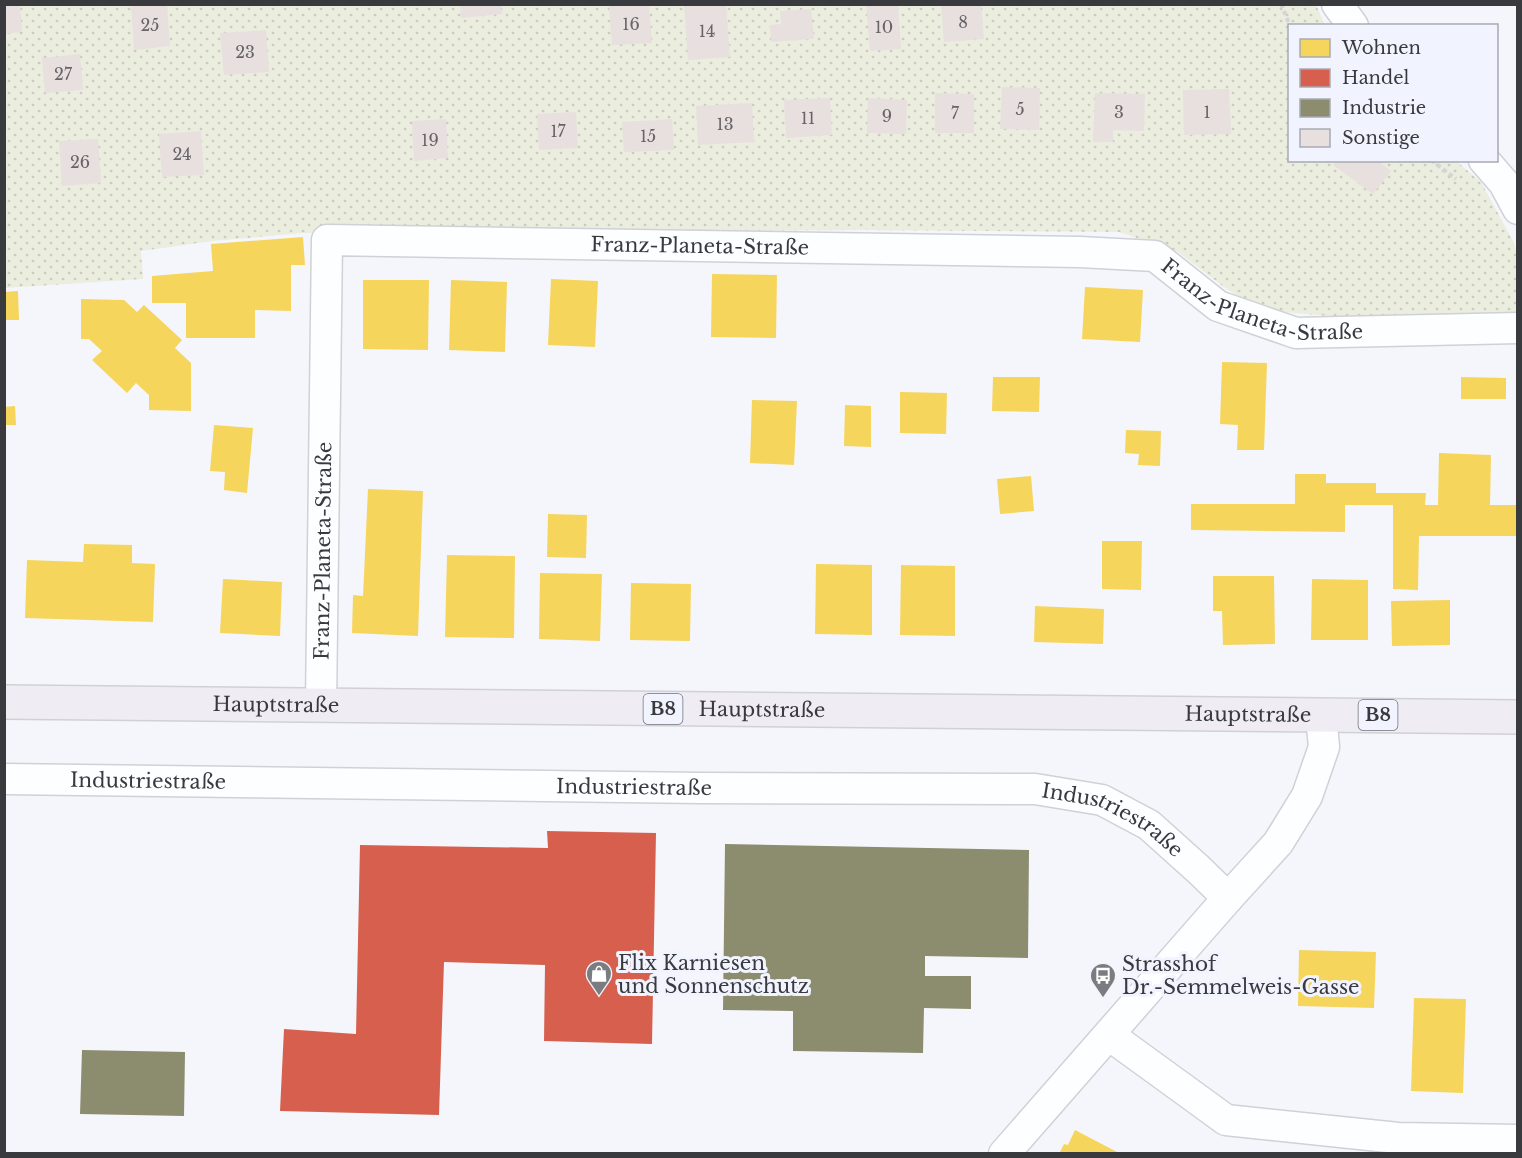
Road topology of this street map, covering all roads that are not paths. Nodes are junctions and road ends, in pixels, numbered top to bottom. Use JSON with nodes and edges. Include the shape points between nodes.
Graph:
{"nodes":[{"id":1,"x":1337,"y":4,"type":"edge"},
{"id":2,"x":1352,"y":24,"type":"edge"},
{"id":3,"x":1486,"y":162,"type":"edge"},
{"id":4,"x":1518,"y":209,"type":"edge"},
{"id":5,"x":1518,"y":328,"type":"edge"},
{"id":6,"x":4,"y":702,"type":"edge"},
{"id":7,"x":321,"y":705,"type":"junction"},
{"id":8,"x":1321,"y":715,"type":"junction"},
{"id":9,"x":1518,"y":717,"type":"edge"},
{"id":10,"x":4,"y":779,"type":"edge"},
{"id":11,"x":1228,"y":898,"type":"junction"},
{"id":12,"x":1108,"y":1035,"type":"junction"},
{"id":13,"x":1518,"y":1140,"type":"edge"},
{"id":14,"x":1398,"y":1146,"type":"edge"},
{"id":15,"x":1004,"y":1154,"type":"edge"}],
"edges":[{"from":1,"to":2,"type":"street"},
{"from":3,"to":4,"type":"street","via":[[1504,183]]},
{"from":5,"to":7,"type":"street","name":"Franz-Planeta-Straße","via":[[1296,333],[1218,306],[1155,256],[327,240]]},
{"from":6,"to":7,"type":"main road","name":"Hauptstraße","number":"B8"},
{"from":7,"to":8,"type":"main road","name":"Hauptstraße","number":"B8"},
{"from":8,"to":9,"type":"main road","name":"Hauptstraße","number":"B8"},
{"from":8,"to":11,"type":"street","via":[[1324,747],[1307,796],[1278,843]]},
{"from":10,"to":11,"type":"street","name":"Industriestraße","via":[[1035,789],[1102,800],[1149,825]]},
{"from":11,"to":12,"type":"street"},
{"from":12,"to":14,"type":"street","via":[[1226,1120]]},
{"from":12,"to":15,"type":"street"},
{"from":13,"to":14,"type":"street"}]}
